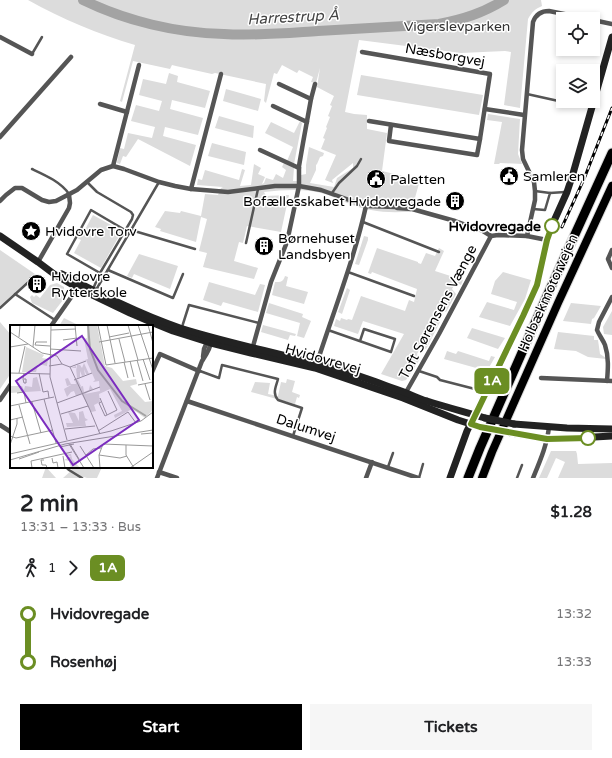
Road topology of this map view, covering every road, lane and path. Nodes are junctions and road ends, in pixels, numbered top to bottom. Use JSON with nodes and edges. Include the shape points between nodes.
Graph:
{"nodes":[{"id":1,"x":556,"y":12,"type":"edge"},
{"id":2,"x":600,"y":21,"type":"edge"},
{"id":3,"x":612,"y":24,"type":"edge"},
{"id":4,"x":0,"y":37,"type":"edge"},
{"id":5,"x":42,"y":37,"type":"dead end"},
{"id":6,"x":612,"y":37,"type":"edge"},
{"id":7,"x":362,"y":52,"type":"dead end"},
{"id":8,"x":32,"y":54,"type":"joint"},
{"id":9,"x":71,"y":57,"type":"dead end"},
{"id":10,"x":139,"y":65,"type":"dead end"},
{"id":11,"x":221,"y":74,"type":"dead end"},
{"id":12,"x":279,"y":84,"type":"dead end"},
{"id":13,"x":315,"y":84,"type":"dead end"},
{"id":14,"x":526,"y":94,"type":"junction"},
{"id":15,"x":311,"y":99,"type":"junction"},
{"id":16,"x":556,"y":101,"type":"edge"},
{"id":17,"x":100,"y":104,"type":"dead end"},
{"id":18,"x":273,"y":106,"type":"dead end"},
{"id":19,"x":485,"y":109,"type":"junction"},
{"id":20,"x":127,"y":112,"type":"junction"},
{"id":21,"x":524,"y":115,"type":"junction"},
{"id":22,"x":369,"y":121,"type":"dead end"},
{"id":23,"x":307,"y":122,"type":"junction"},
{"id":24,"x":391,"y":125,"type":"junction"},
{"id":25,"x":0,"y":137,"type":"edge"},
{"id":26,"x":480,"y":139,"type":"junction"},
{"id":27,"x":260,"y":150,"type":"dead end"},
{"id":28,"x":612,"y":153,"type":"edge"},
{"id":29,"x":361,"y":159,"type":"dead end"},
{"id":30,"x":113,"y":166,"type":"junction"},
{"id":31,"x":299,"y":168,"type":"junction"},
{"id":32,"x":32,"y":169,"type":"dead end"},
{"id":33,"x":87,"y":182,"type":"junction"},
{"id":34,"x":159,"y":182,"type":"junction"},
{"id":35,"x":299,"y":186,"type":"junction"},
{"id":36,"x":612,"y":186,"type":"edge"},
{"id":37,"x":258,"y":188,"type":"junction"},
{"id":38,"x":191,"y":189,"type":"junction"},
{"id":39,"x":535,"y":190,"type":"junction"},
{"id":40,"x":550,"y":192,"type":"junction"},
{"id":41,"x":567,"y":192,"type":"junction"},
{"id":42,"x":332,"y":193,"type":"junction"},
{"id":43,"x":69,"y":195,"type":"junction"},
{"id":44,"x":0,"y":201,"type":"edge"},
{"id":45,"x":366,"y":206,"type":"junction"},
{"id":46,"x":533,"y":208,"type":"junction"},
{"id":47,"x":363,"y":222,"type":"junction"},
{"id":48,"x":125,"y":230,"type":"junction"},
{"id":49,"x":131,"y":230,"type":"junction"},
{"id":50,"x":0,"y":236,"type":"edge"},
{"id":51,"x":491,"y":236,"type":"junction"},
{"id":52,"x":527,"y":236,"type":"junction"},
{"id":53,"x":547,"y":240,"type":"junction"},
{"id":54,"x":246,"y":243,"type":"dead end"},
{"id":55,"x":195,"y":249,"type":"dead end"},
{"id":56,"x":612,"y":250,"type":"edge"},
{"id":57,"x":439,"y":252,"type":"dead end"},
{"id":58,"x":38,"y":262,"type":"junction"},
{"id":59,"x":612,"y":268,"type":"edge"},
{"id":60,"x":108,"y":270,"type":"junction"},
{"id":61,"x":348,"y":272,"type":"junction"},
{"id":62,"x":100,"y":273,"type":"junction"},
{"id":63,"x":182,"y":274,"type":"dead end"},
{"id":64,"x":35,"y":276,"type":"dead end"},
{"id":65,"x":79,"y":286,"type":"junction"},
{"id":66,"x":93,"y":293,"type":"junction"},
{"id":67,"x":15,"y":294,"type":"junction"},
{"id":68,"x":414,"y":296,"type":"dead end"},
{"id":69,"x":612,"y":298,"type":"edge"},
{"id":70,"x":0,"y":308,"type":"edge"},
{"id":71,"x":55,"y":320,"type":"junction"},
{"id":72,"x":259,"y":324,"type":"junction"},
{"id":73,"x":52,"y":325,"type":"edge"},
{"id":74,"x":182,"y":328,"type":"junction"},
{"id":75,"x":328,"y":330,"type":"junction"},
{"id":76,"x":210,"y":340,"type":"junction"},
{"id":77,"x":360,"y":341,"type":"junction"},
{"id":78,"x":252,"y":350,"type":"junction"},
{"id":79,"x":316,"y":365,"type":"junction"},
{"id":80,"x":153,"y":370,"type":"edge"},
{"id":81,"x":199,"y":371,"type":"junction"},
{"id":82,"x":419,"y":371,"type":"junction"},
{"id":83,"x":541,"y":378,"type":"dead end"},
{"id":84,"x":610,"y":381,"type":"edge"},
{"id":85,"x":10,"y":385,"type":"edge"},
{"id":86,"x":475,"y":390,"type":"dead end"},
{"id":87,"x":404,"y":395,"type":"junction"},
{"id":88,"x":0,"y":400,"type":"edge"},
{"id":89,"x":187,"y":401,"type":"junction"},
{"id":90,"x":475,"y":415,"type":"junction"},
{"id":91,"x":471,"y":424,"type":"junction"},
{"id":92,"x":0,"y":425,"type":"edge"},
{"id":93,"x":549,"y":427,"type":"junction"},
{"id":94,"x":612,"y":429,"type":"edge"},
{"id":95,"x":10,"y":431,"type":"edge"},
{"id":96,"x":293,"y":436,"type":"junction"},
{"id":97,"x":612,"y":436,"type":"edge"},
{"id":98,"x":547,"y":439,"type":"junction"},
{"id":99,"x":393,"y":453,"type":"dead end"},
{"id":100,"x":372,"y":462,"type":"junction"},
{"id":101,"x":423,"y":464,"type":"dead end"},
{"id":102,"x":522,"y":465,"type":"dead end"},
{"id":103,"x":388,"y":467,"type":"junction"},
{"id":104,"x":67,"y":468,"type":"edge"},
{"id":105,"x":159,"y":472,"type":"junction"},
{"id":106,"x":82,"y":478,"type":"edge"},
{"id":107,"x":157,"y":478,"type":"edge"},
{"id":108,"x":177,"y":478,"type":"edge"},
{"id":109,"x":366,"y":478,"type":"edge"},
{"id":110,"x":418,"y":478,"type":"edge"},
{"id":111,"x":450,"y":478,"type":"edge"},
{"id":112,"x":468,"y":478,"type":"edge"},
{"id":113,"x":482,"y":478,"type":"edge"},
{"id":114,"x":517,"y":478,"type":"edge"},
{"id":115,"x":533,"y":478,"type":"edge"}],
"edges":[{"from":1,"to":14,"type":"street","via":[[539,13],[533,22]]},
{"from":2,"to":3,"type":"street"},
{"from":4,"to":8,"type":"street"},
{"from":5,"to":8,"type":"lane"},
{"from":6,"to":41,"type":"street"},
{"from":7,"to":19,"type":"street","name":"Næsborgvej","via":[[490,74]]},
{"from":9,"to":25,"type":"street"},
{"from":10,"to":20,"type":"street"},
{"from":11,"to":38,"type":"street"},
{"from":12,"to":15,"type":"street"},
{"from":13,"to":15,"type":"street"},
{"from":14,"to":16,"type":"lane"},
{"from":14,"to":21,"type":"street"},
{"from":15,"to":23,"type":"street"},
{"from":17,"to":20,"type":"street"},
{"from":18,"to":23,"type":"street"},
{"from":19,"to":21,"type":"street"},
{"from":19,"to":26,"type":"street","name":"Næsborgvej"},
{"from":20,"to":30,"type":"street"},
{"from":21,"to":39,"type":"street","via":[[523,159]]},
{"from":22,"to":24,"type":"street"},
{"from":23,"to":31,"type":"street"},
{"from":24,"to":26,"type":"street"},
{"from":24,"to":26,"type":"street","name":"Næsborgvej","via":[[389,141],[477,155]]},
{"from":27,"to":31,"type":"street"},
{"from":28,"to":112,"type":"highway","name":"Holbækmotorvejen"},
{"from":29,"to":42,"type":"lane"},
{"from":30,"to":33,"type":"street","via":[[101,170]]},
{"from":30,"to":34,"type":"street"},
{"from":31,"to":35,"type":"street"},
{"from":32,"to":43,"type":"lane","via":[[64,188]]},
{"from":33,"to":43,"type":"street"},
{"from":33,"to":48,"type":"lane","via":[[97,192],[131,212],[132,219]]},
{"from":34,"to":38,"type":"street"},
{"from":34,"to":49,"type":"lane"},
{"from":35,"to":37,"type":"street"},
{"from":35,"to":42,"type":"street"},
{"from":35,"to":72,"type":"street","via":[[287,242],[271,282]]},
{"from":36,"to":113,"type":"main road","name":"Holbækmotorvejen","via":[[555,309]]},
{"from":37,"to":38,"type":"street","via":[[228,192]]},
{"from":37,"to":54,"type":"lane"},
{"from":39,"to":40,"type":"lane"},
{"from":39,"to":46,"type":"street"},
{"from":40,"to":41,"type":"lane"},
{"from":40,"to":46,"type":"lane","via":[[545,210]]},
{"from":41,"to":53,"type":"street"},
{"from":42,"to":45,"type":"street"},
{"from":43,"to":44,"type":"street","via":[[49,202],[22,188],[15,188]]},
{"from":43,"to":58,"type":"street","via":[[69,208]]},
{"from":45,"to":47,"type":"street"},
{"from":45,"to":51,"type":"street","via":[[412,209],[455,221]]},
{"from":46,"to":52,"type":"street"},
{"from":47,"to":57,"type":"lane"},
{"from":47,"to":61,"type":"street"},
{"from":48,"to":62,"type":"lane"},
{"from":48,"to":62,"type":"lane","via":[[91,210],[67,254]]},
{"from":49,"to":55,"type":"lane"},
{"from":49,"to":60,"type":"lane"},
{"from":50,"to":58,"type":"street","name":"Hvidovrevej"},
{"from":51,"to":52,"type":"street"},
{"from":51,"to":82,"type":"street","name":"Toft Sørensens Vænge"},
{"from":52,"to":53,"type":"street"},
{"from":53,"to":90,"type":"street","via":[[537,285]]},
{"from":56,"to":59,"type":"street","via":[[608,261]]},
{"from":58,"to":65,"type":"street","name":"Hvidovrevej","via":[[54,274]]},
{"from":60,"to":63,"type":"lane","via":[[173,298]]},
{"from":60,"to":66,"type":"lane"},
{"from":61,"to":68,"type":"lane"},
{"from":61,"to":75,"type":"street"},
{"from":62,"to":66,"type":"lane"},
{"from":64,"to":67,"type":"lane"},
{"from":65,"to":66,"type":"street","name":"Hvidovrevej"},
{"from":65,"to":71,"type":"street"},
{"from":66,"to":74,"type":"street","name":"Hvidovrevej"},
{"from":66,"to":76,"type":"street","name":"Hvidovrevej","via":[[151,322]]},
{"from":67,"to":70,"type":"lane"},
{"from":67,"to":71,"type":"lane"},
{"from":69,"to":84,"type":"street","via":[[598,322],[597,330],[607,350]]},
{"from":71,"to":73,"type":"street"},
{"from":72,"to":74,"type":"lane","via":[[189,305]]},
{"from":72,"to":78,"type":"street"},
{"from":74,"to":76,"type":"street","name":"Hvidovrevej"},
{"from":75,"to":77,"type":"lane"},
{"from":75,"to":79,"type":"street"},
{"from":76,"to":78,"type":"street","name":"Hvidovrevej"},
{"from":76,"to":81,"type":"street","via":[[209,351]]},
{"from":77,"to":77,"type":"lane","via":[[390,352],[395,340],[364,329]]},
{"from":78,"to":79,"type":"street","name":"Hvidovrevej"},
{"from":79,"to":87,"type":"street","name":"Hvidovrevej"},
{"from":80,"to":81,"type":"street","via":[[160,354]]},
{"from":81,"to":89,"type":"street"},
{"from":81,"to":96,"type":"lane","via":[[218,378],[222,365],[278,379],[274,392],[276,398],[302,408]]},
{"from":82,"to":86,"type":"lane"},
{"from":82,"to":87,"type":"street","name":"Toft Sørensens Vænge"},
{"from":83,"to":84,"type":"street"},
{"from":85,"to":88,"type":"street"},
{"from":87,"to":90,"type":"street","name":"Hvidovrevej"},
{"from":87,"to":91,"type":"street","name":"Hvidovrevej"},
{"from":89,"to":96,"type":"street","name":"Dalumvej"},
{"from":89,"to":105,"type":"street"},
{"from":90,"to":91,"type":"street"},
{"from":90,"to":93,"type":"street","name":"Hvidovrevej","bridge":true,"via":[[514,424]]},
{"from":91,"to":98,"type":"street","name":"Hvidovrevej","bridge":true},
{"from":91,"to":111,"type":"street"},
{"from":92,"to":95,"type":"street"},
{"from":93,"to":94,"type":"street","name":"Hvidovrevej"},
{"from":93,"to":98,"type":"street"},
{"from":96,"to":100,"type":"street","name":"Dalumvej"},
{"from":97,"to":98,"type":"street","name":"Hvidovrevej"},
{"from":98,"to":115,"type":"street"},
{"from":99,"to":103,"type":"lane"},
{"from":100,"to":103,"type":"street","name":"Dalumvej"},
{"from":100,"to":109,"type":"street"},
{"from":101,"to":110,"type":"lane"},
{"from":102,"to":114,"type":"lane"},
{"from":103,"to":110,"type":"street","name":"Dalumvej"},
{"from":104,"to":106,"type":"lane"},
{"from":105,"to":107,"type":"street"},
{"from":105,"to":108,"type":"street"}]}
